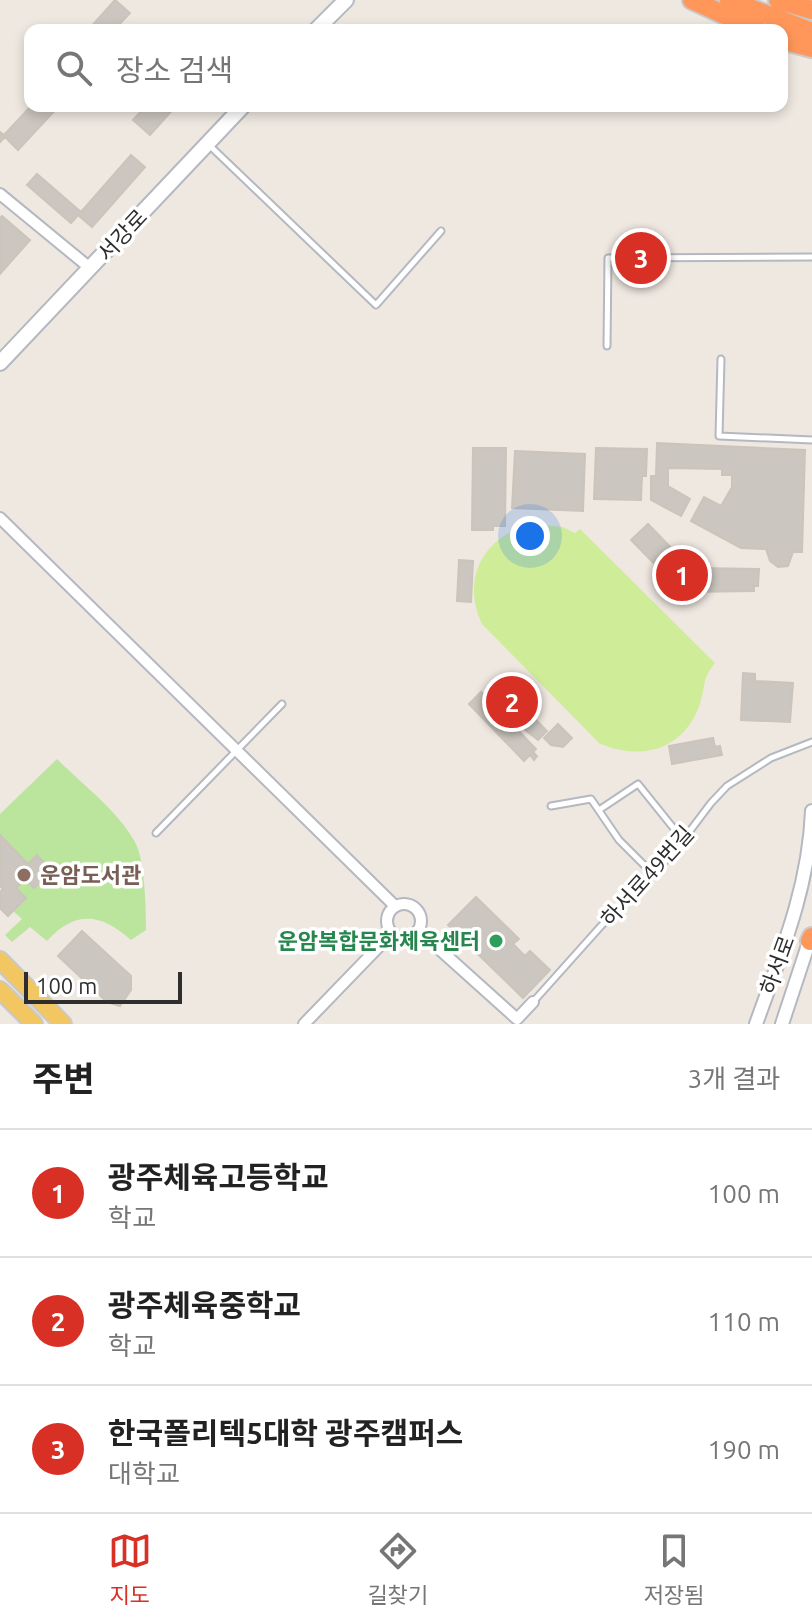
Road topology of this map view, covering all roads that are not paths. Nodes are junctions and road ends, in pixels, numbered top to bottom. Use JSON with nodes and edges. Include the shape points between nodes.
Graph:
{"nodes":[{"id":1,"x":346,"y":0,"type":"edge"},
{"id":2,"x":692,"y":0,"type":"edge"},
{"id":3,"x":729,"y":0,"type":"edge"},
{"id":4,"x":778,"y":0,"type":"edge"},
{"id":5,"x":812,"y":10,"type":"edge"},
{"id":6,"x":322,"y":24,"type":"edge"},
{"id":7,"x":745,"y":24,"type":"edge"},
{"id":8,"x":812,"y":32,"type":"edge"},
{"id":9,"x":788,"y":42,"type":"edge"},
{"id":10,"x":812,"y":48,"type":"edge"},
{"id":11,"x":237,"y":112,"type":"edge"},
{"id":12,"x":207,"y":144,"type":"junction"},
{"id":13,"x":0,"y":194,"type":"edge"},
{"id":14,"x":441,"y":231,"type":"dead end"},
{"id":15,"x":812,"y":257,"type":"edge"},
{"id":16,"x":90,"y":268,"type":"junction"},
{"id":17,"x":607,"y":346,"type":"dead end"},
{"id":18,"x":721,"y":359,"type":"dead end"},
{"id":19,"x":0,"y":363,"type":"edge"},
{"id":20,"x":812,"y":440,"type":"edge"},
{"id":21,"x":0,"y":518,"type":"edge"},
{"id":22,"x":282,"y":704,"type":"dead end"},
{"id":23,"x":812,"y":742,"type":"edge"},
{"id":24,"x":237,"y":750,"type":"junction"},
{"id":25,"x":551,"y":806,"type":"dead end"},
{"id":26,"x":599,"y":810,"type":"junction"},
{"id":27,"x":812,"y":811,"type":"edge"},
{"id":28,"x":156,"y":833,"type":"dead end"},
{"id":29,"x":683,"y":840,"type":"junction"},
{"id":30,"x":653,"y":874,"type":"junction"},
{"id":31,"x":395,"y":906,"type":"junction"},
{"id":32,"x":418,"y":930,"type":"junction"},
{"id":33,"x":392,"y":933,"type":"junction"},
{"id":34,"x":811,"y":937,"type":"edge"},
{"id":35,"x":0,"y":960,"type":"edge"},
{"id":36,"x":0,"y":990,"type":"edge"},
{"id":37,"x":533,"y":1002,"type":"joint"},
{"id":38,"x":34,"y":1024,"type":"edge"},
{"id":39,"x":63,"y":1024,"type":"edge"},
{"id":40,"x":304,"y":1024,"type":"edge"},
{"id":41,"x":756,"y":1024,"type":"edge"},
{"id":42,"x":782,"y":1024,"type":"edge"}],
"edges":[{"from":1,"to":6,"type":"main road"},
{"from":2,"to":7,"type":"highway"},
{"from":3,"to":8,"type":"highway"},
{"from":4,"to":5,"type":"highway"},
{"from":9,"to":10,"type":"highway"},
{"from":11,"to":12,"type":"main road","name":"서강로"},
{"from":12,"to":14,"type":"lane","via":[[376,305]]},
{"from":12,"to":16,"type":"main road","name":"서강로"},
{"from":13,"to":16,"type":"street"},
{"from":15,"to":17,"type":"lane","via":[[608,258]]},
{"from":16,"to":19,"type":"main road","name":"서강로"},
{"from":18,"to":20,"type":"lane","via":[[719,436]]},
{"from":21,"to":24,"type":"street"},
{"from":22,"to":24,"type":"lane"},
{"from":23,"to":29,"type":"lane","name":"하서로49번길","via":[[771,758],[727,786]]},
{"from":24,"to":28,"type":"lane"},
{"from":24,"to":31,"type":"street"},
{"from":25,"to":26,"type":"lane","via":[[591,799]]},
{"from":26,"to":29,"type":"lane","via":[[638,784]]},
{"from":26,"to":30,"type":"lane","via":[[619,840]]},
{"from":27,"to":41,"type":"street","name":"하서로","via":[[797,912]]},
{"from":29,"to":30,"type":"lane","name":"하서로49번길"},
{"from":30,"to":37,"type":"lane","name":"하서로49번길"},
{"from":31,"to":32,"type":"street","via":[[417,910]]},
{"from":31,"to":33,"type":"street","via":[[387,921]]},
{"from":32,"to":33,"type":"street","via":[[406,938]]},
{"from":32,"to":37,"type":"street","via":[[517,1019]]},
{"from":33,"to":40,"type":"street"},
{"from":34,"to":42,"type":"street","name":"하서로"},
{"from":35,"to":39,"type":"main road"},
{"from":36,"to":38,"type":"main road"}]}
